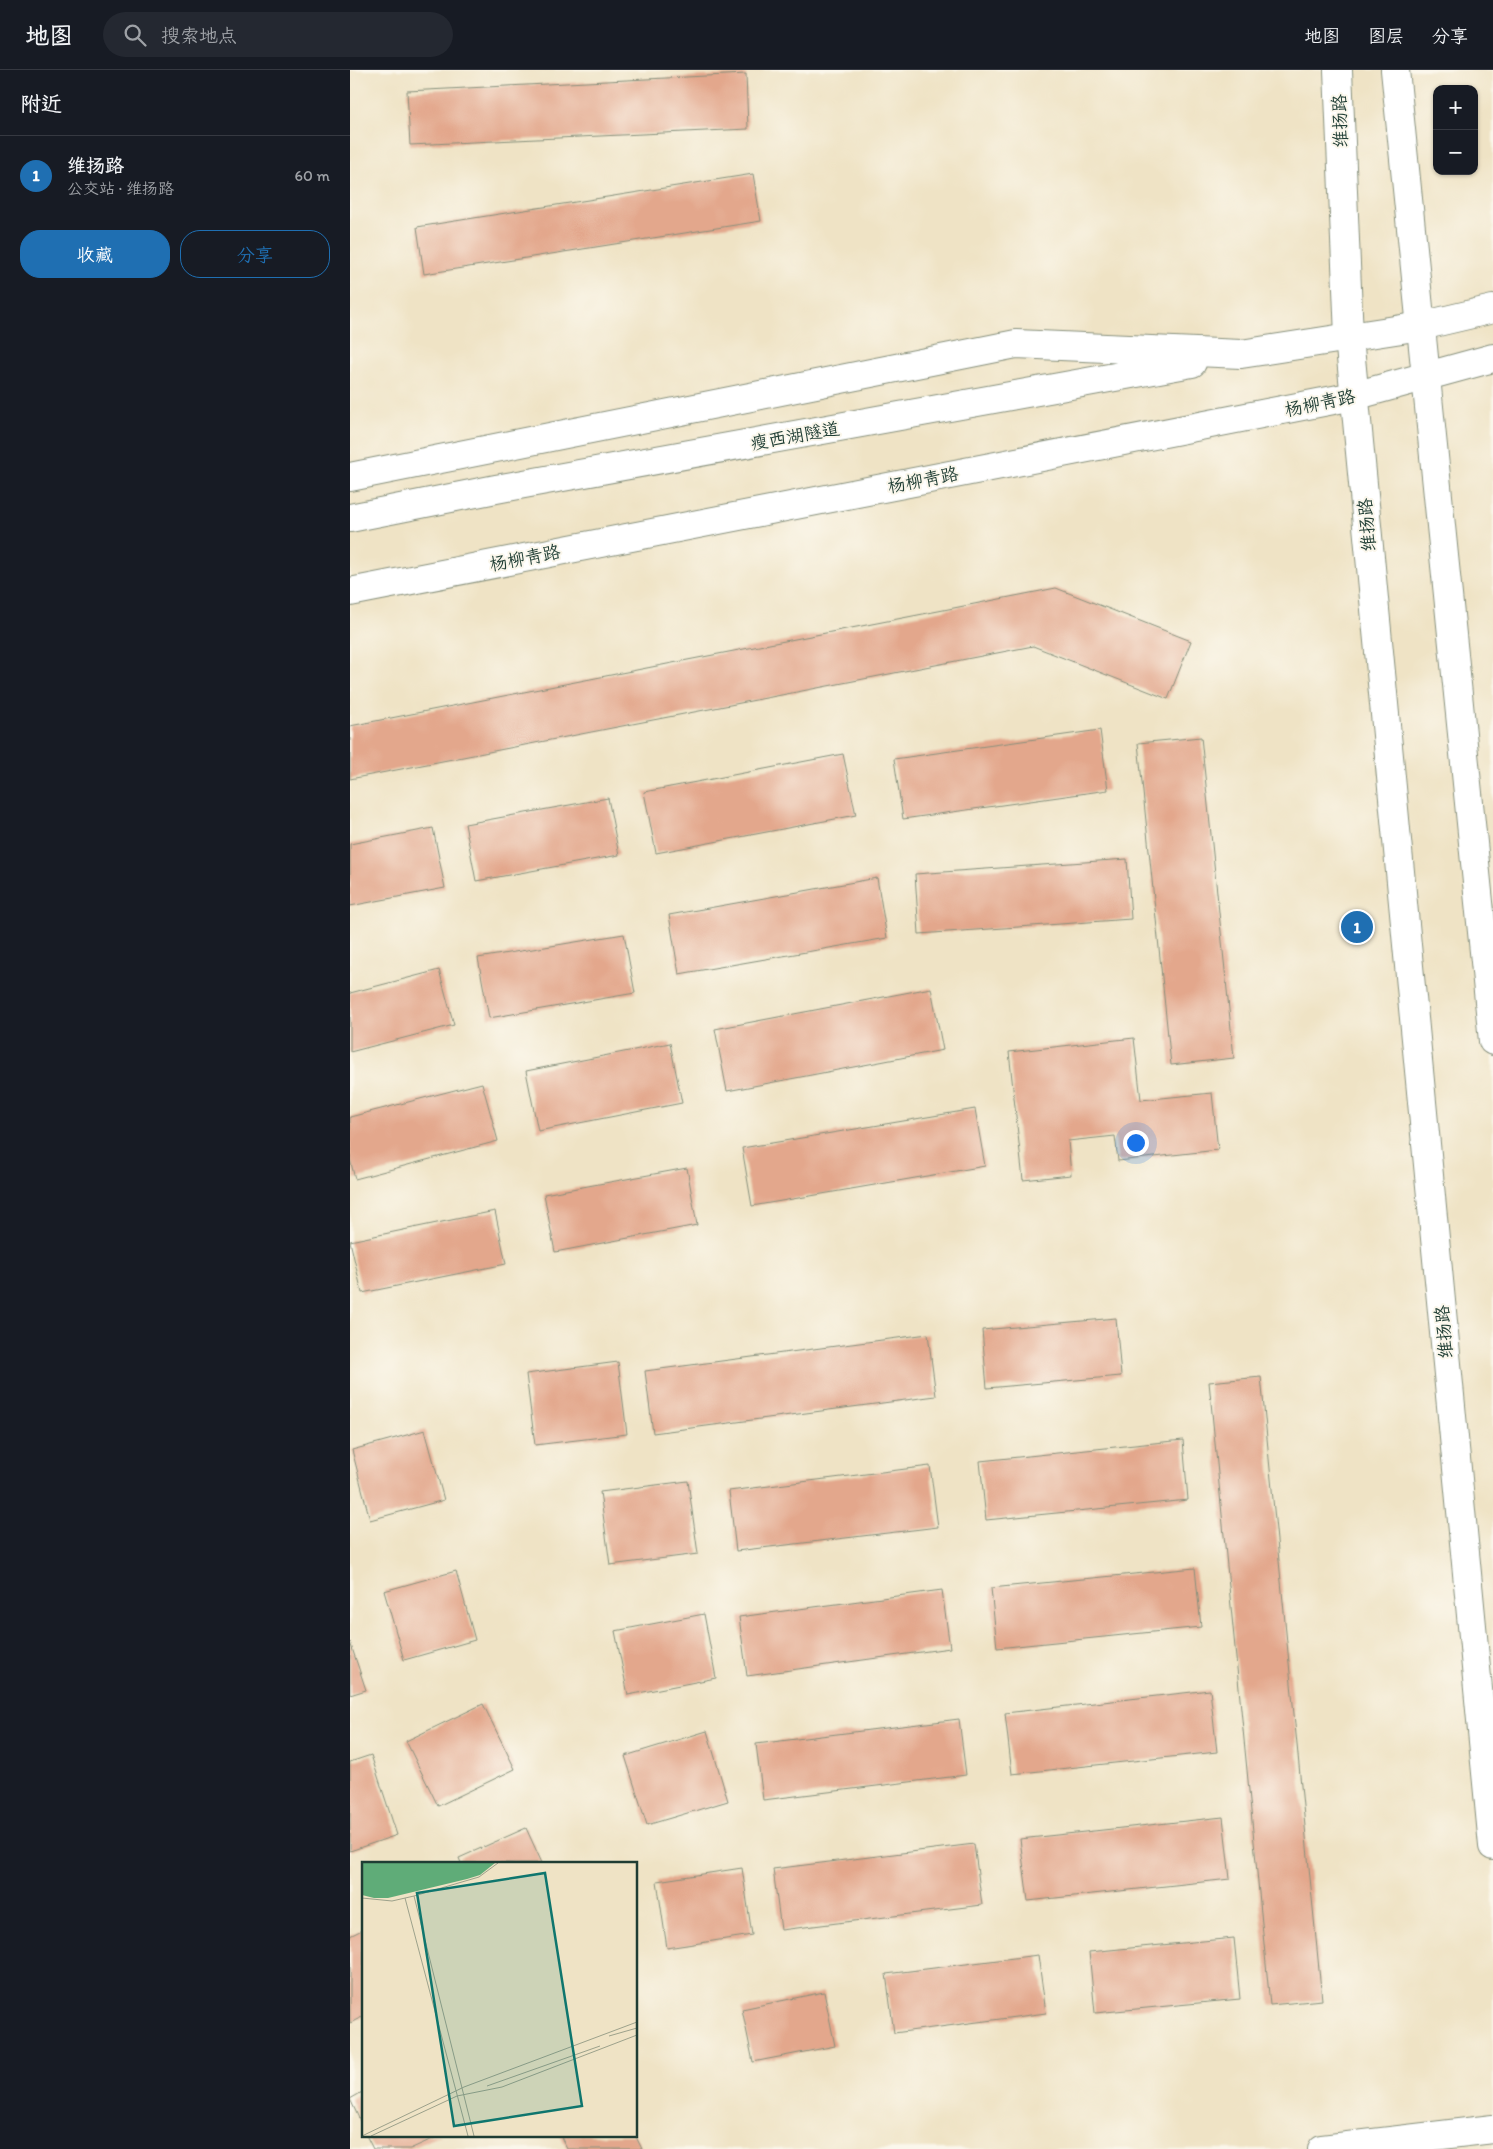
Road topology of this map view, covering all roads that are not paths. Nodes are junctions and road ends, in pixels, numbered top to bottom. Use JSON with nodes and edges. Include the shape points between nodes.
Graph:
{"nodes":[{"id":1,"x":1338,"y":70,"type":"edge"},
{"id":2,"x":1395,"y":70,"type":"edge"},
{"id":3,"x":1493,"y":309,"type":"edge"},
{"id":4,"x":1421,"y":326,"type":"junction"},
{"id":5,"x":1349,"y":337,"type":"junction"},
{"id":6,"x":1241,"y":354,"type":"junction"},
{"id":7,"x":1493,"y":358,"type":"edge"},
{"id":8,"x":1427,"y":376,"type":"junction"},
{"id":9,"x":1354,"y":396,"type":"junction"},
{"id":10,"x":350,"y":477,"type":"edge"},
{"id":11,"x":350,"y":518,"type":"edge"},
{"id":12,"x":350,"y":592,"type":"edge"},
{"id":13,"x":1493,"y":1041,"type":"edge"},
{"id":14,"x":1493,"y":1846,"type":"edge"},
{"id":15,"x":1493,"y":2129,"type":"edge"},
{"id":16,"x":1322,"y":2149,"type":"edge"}],
"edges":[{"from":1,"to":5,"type":"main road","name":"维扬路"},
{"from":2,"to":4,"type":"main road"},
{"from":3,"to":4,"type":"main road"},
{"from":4,"to":5,"type":"main road"},
{"from":4,"to":8,"type":"main road"},
{"from":5,"to":6,"type":"main road"},
{"from":5,"to":9,"type":"main road","name":"维扬路"},
{"from":6,"to":10,"type":"main road","via":[[1016,344]]},
{"from":6,"to":11,"type":"main road","name":"瘦西湖隧道"},
{"from":7,"to":8,"type":"main road","name":"杨柳青路"},
{"from":8,"to":9,"type":"main road","name":"杨柳青路"},
{"from":8,"to":13,"type":"main road"},
{"from":9,"to":12,"type":"main road","name":"杨柳青路"},
{"from":9,"to":14,"type":"main road","name":"维扬路"},
{"from":15,"to":16,"type":"main road"}]}
